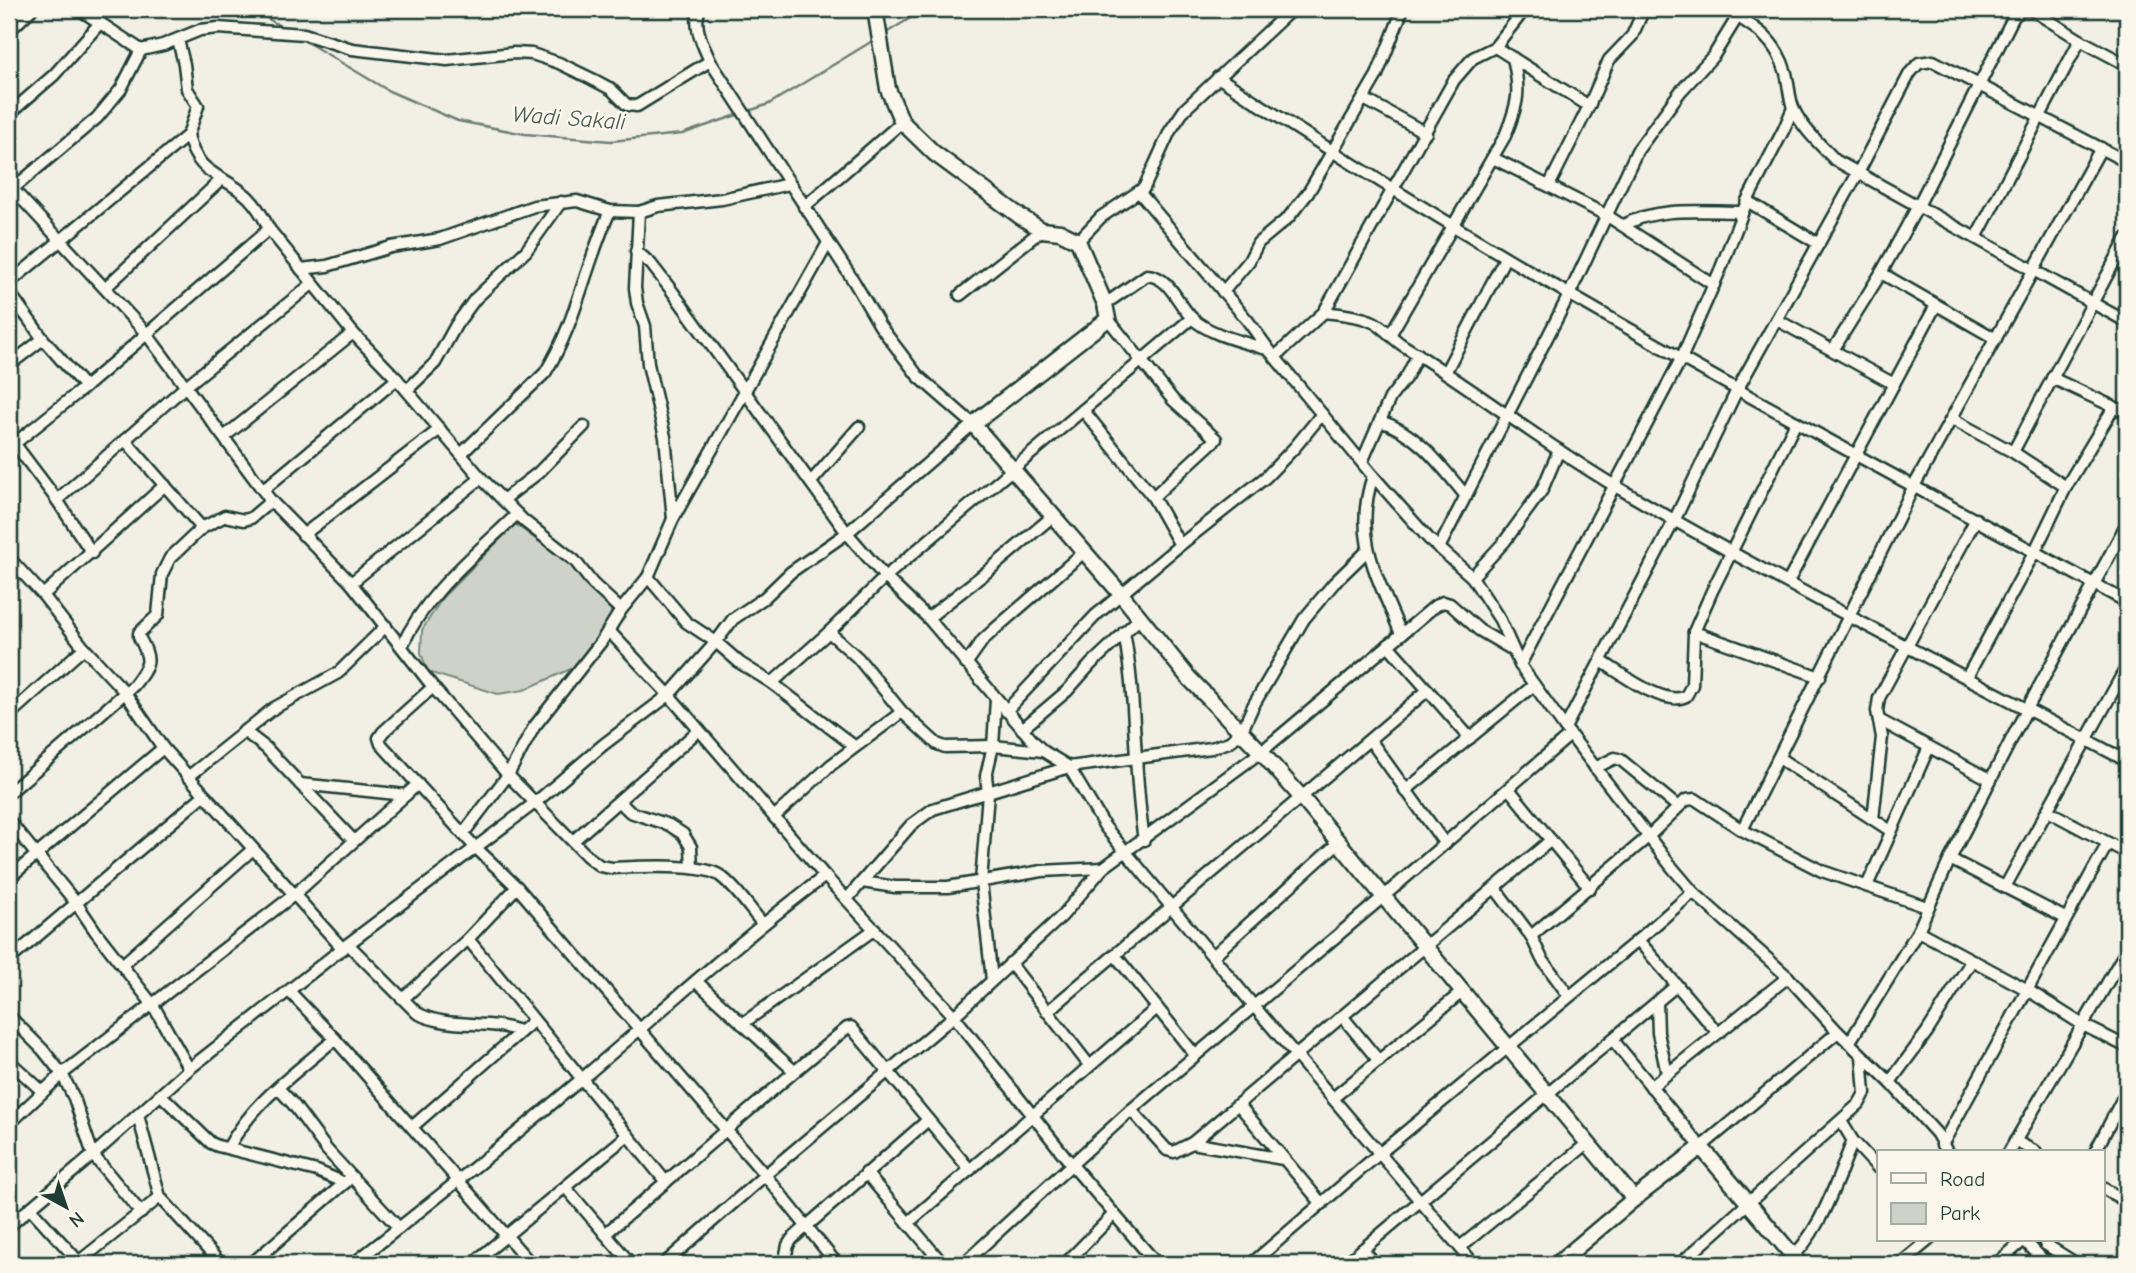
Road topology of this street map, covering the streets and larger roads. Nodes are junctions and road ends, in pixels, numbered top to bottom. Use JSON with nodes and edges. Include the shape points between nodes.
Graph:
{"nodes":[{"id":1,"x":32,"y":9,"type":"edge"},
{"id":2,"x":79,"y":9,"type":"edge"},
{"id":3,"x":700,"y":9,"type":"edge"},
{"id":4,"x":875,"y":9,"type":"edge"},
{"id":5,"x":1292,"y":9,"type":"edge"},
{"id":6,"x":1403,"y":9,"type":"edge"},
{"id":7,"x":1524,"y":9,"type":"edge"},
{"id":8,"x":1644,"y":9,"type":"edge"},
{"id":9,"x":1725,"y":9,"type":"edge"},
{"id":10,"x":1738,"y":16,"type":"junction"},
{"id":11,"x":100,"y":23,"type":"junction"},
{"id":12,"x":9,"y":31,"type":"edge"},
{"id":13,"x":178,"y":40,"type":"junction"},
{"id":14,"x":2080,"y":40,"type":"junction"},
{"id":15,"x":1495,"y":47,"type":"junction"},
{"id":16,"x":141,"y":50,"type":"junction"},
{"id":17,"x":1513,"y":58,"type":"junction"},
{"id":18,"x":710,"y":61,"type":"junction"},
{"id":19,"x":2127,"y":65,"type":"edge"},
{"id":20,"x":1218,"y":77,"type":"junction"},
{"id":21,"x":1979,"y":86,"type":"junction"},
{"id":22,"x":1364,"y":99,"type":"junction"},
{"id":23,"x":1589,"y":106,"type":"junction"},
{"id":24,"x":1793,"y":108,"type":"junction"},
{"id":25,"x":9,"y":114,"type":"edge"},
{"id":26,"x":2038,"y":116,"type":"junction"},
{"id":27,"x":902,"y":122,"type":"junction"},
{"id":28,"x":1426,"y":133,"type":"junction"},
{"id":29,"x":188,"y":135,"type":"junction"},
{"id":30,"x":2101,"y":148,"type":"junction"},
{"id":31,"x":1334,"y":153,"type":"junction"},
{"id":32,"x":1493,"y":158,"type":"junction"},
{"id":33,"x":2127,"y":162,"type":"edge"},
{"id":34,"x":1858,"y":173,"type":"junction"},
{"id":35,"x":222,"y":179,"type":"junction"},
{"id":36,"x":789,"y":184,"type":"junction"},
{"id":37,"x":1549,"y":186,"type":"junction"},
{"id":38,"x":1392,"y":188,"type":"junction"},
{"id":39,"x":10,"y":189,"type":"edge"},
{"id":40,"x":1139,"y":192,"type":"junction"},
{"id":41,"x":1747,"y":201,"type":"junction"},
{"id":42,"x":561,"y":202,"type":"junction"},
{"id":43,"x":1918,"y":206,"type":"junction"},
{"id":44,"x":804,"y":207,"type":"junction"},
{"id":45,"x":610,"y":211,"type":"junction"},
{"id":46,"x":639,"y":212,"type":"junction"},
{"id":47,"x":1742,"y":212,"type":"junction"},
{"id":48,"x":1606,"y":215,"type":"junction"},
{"id":49,"x":1624,"y":225,"type":"junction"},
{"id":50,"x":1451,"y":226,"type":"junction"},
{"id":51,"x":270,"y":229,"type":"junction"},
{"id":52,"x":1042,"y":230,"type":"junction"},
{"id":53,"x":1976,"y":238,"type":"junction"},
{"id":54,"x":2127,"y":238,"type":"edge"},
{"id":55,"x":60,"y":239,"type":"junction"},
{"id":56,"x":1078,"y":241,"type":"junction"},
{"id":57,"x":828,"y":243,"type":"junction"},
{"id":58,"x":1819,"y":244,"type":"junction"},
{"id":59,"x":636,"y":251,"type":"junction"},
{"id":60,"x":1505,"y":258,"type":"junction"},
{"id":61,"x":2034,"y":269,"type":"junction"},
{"id":62,"x":301,"y":270,"type":"junction"},
{"id":63,"x":1881,"y":273,"type":"junction"},
{"id":64,"x":9,"y":283,"type":"edge"},
{"id":65,"x":312,"y":284,"type":"junction"},
{"id":66,"x":1714,"y":285,"type":"junction"},
{"id":67,"x":105,"y":288,"type":"junction"},
{"id":68,"x":9,"y":292,"type":"edge"},
{"id":69,"x":1223,"y":292,"type":"junction"},
{"id":70,"x":960,"y":295,"type":"dead end"},
{"id":71,"x":1569,"y":295,"type":"junction"},
{"id":72,"x":2092,"y":302,"type":"junction"},
{"id":73,"x":1936,"y":305,"type":"junction"},
{"id":74,"x":1107,"y":311,"type":"junction"},
{"id":75,"x":1324,"y":312,"type":"junction"},
{"id":76,"x":1192,"y":318,"type":"junction"},
{"id":77,"x":1777,"y":320,"type":"junction"},
{"id":78,"x":2127,"y":322,"type":"edge"},
{"id":79,"x":146,"y":333,"type":"junction"},
{"id":80,"x":353,"y":333,"type":"junction"},
{"id":81,"x":1390,"y":335,"type":"junction"},
{"id":82,"x":43,"y":339,"type":"junction"},
{"id":83,"x":1996,"y":339,"type":"junction"},
{"id":84,"x":1833,"y":350,"type":"junction"},
{"id":85,"x":1272,"y":354,"type":"junction"},
{"id":86,"x":1418,"y":354,"type":"junction"},
{"id":87,"x":1682,"y":359,"type":"junction"},
{"id":88,"x":1141,"y":361,"type":"junction"},
{"id":89,"x":9,"y":365,"type":"edge"},
{"id":90,"x":1446,"y":371,"type":"junction"},
{"id":91,"x":2052,"y":378,"type":"junction"},
{"id":92,"x":397,"y":379,"type":"junction"},
{"id":93,"x":1894,"y":384,"type":"junction"},
{"id":94,"x":186,"y":386,"type":"junction"},
{"id":95,"x":85,"y":387,"type":"junction"},
{"id":96,"x":407,"y":390,"type":"junction"},
{"id":97,"x":1737,"y":390,"type":"junction"},
{"id":98,"x":744,"y":394,"type":"junction"},
{"id":99,"x":2114,"y":407,"type":"junction"},
{"id":100,"x":1083,"y":410,"type":"junction"},
{"id":101,"x":2127,"y":413,"type":"edge"},
{"id":102,"x":1322,"y":414,"type":"junction"},
{"id":103,"x":1507,"y":415,"type":"junction"},
{"id":104,"x":1952,"y":419,"type":"junction"},
{"id":105,"x":1380,"y":421,"type":"junction"},
{"id":106,"x":1796,"y":422,"type":"junction"},
{"id":107,"x":974,"y":424,"type":"junction"},
{"id":108,"x":584,"y":426,"type":"dead end"},
{"id":109,"x":859,"y":427,"type":"dead end"},
{"id":110,"x":440,"y":429,"type":"junction"},
{"id":111,"x":224,"y":437,"type":"junction"},
{"id":112,"x":125,"y":440,"type":"junction"},
{"id":113,"x":11,"y":445,"type":"edge"},
{"id":114,"x":1559,"y":450,"type":"junction"},
{"id":115,"x":2013,"y":452,"type":"junction"},
{"id":116,"x":461,"y":454,"type":"junction"},
{"id":117,"x":1857,"y":454,"type":"junction"},
{"id":118,"x":1362,"y":462,"type":"junction"},
{"id":119,"x":1013,"y":469,"type":"junction"},
{"id":120,"x":1373,"y":476,"type":"junction"},
{"id":121,"x":481,"y":478,"type":"junction"},
{"id":122,"x":811,"y":482,"type":"junction"},
{"id":123,"x":165,"y":485,"type":"junction"},
{"id":124,"x":1614,"y":486,"type":"junction"},
{"id":125,"x":1914,"y":486,"type":"junction"},
{"id":126,"x":2066,"y":487,"type":"junction"},
{"id":127,"x":263,"y":490,"type":"junction"},
{"id":128,"x":1466,"y":496,"type":"junction"},
{"id":129,"x":1153,"y":497,"type":"junction"},
{"id":130,"x":57,"y":500,"type":"junction"},
{"id":131,"x":503,"y":500,"type":"junction"},
{"id":132,"x":271,"y":501,"type":"junction"},
{"id":133,"x":517,"y":514,"type":"junction"},
{"id":134,"x":1054,"y":516,"type":"junction"},
{"id":135,"x":673,"y":519,"type":"junction"},
{"id":136,"x":1675,"y":519,"type":"junction"},
{"id":137,"x":1976,"y":519,"type":"junction"},
{"id":138,"x":2127,"y":523,"type":"edge"},
{"id":139,"x":202,"y":528,"type":"junction"},
{"id":140,"x":847,"y":533,"type":"junction"},
{"id":141,"x":303,"y":536,"type":"junction"},
{"id":142,"x":1180,"y":545,"type":"junction"},
{"id":143,"x":1439,"y":548,"type":"junction"},
{"id":144,"x":1367,"y":551,"type":"junction"},
{"id":145,"x":1731,"y":551,"type":"junction"},
{"id":146,"x":2035,"y":551,"type":"junction"},
{"id":147,"x":1084,"y":552,"type":"junction"},
{"id":148,"x":92,"y":553,"type":"junction"},
{"id":149,"x":9,"y":558,"type":"edge"},
{"id":150,"x":648,"y":577,"type":"junction"},
{"id":151,"x":885,"y":577,"type":"junction"},
{"id":152,"x":1472,"y":577,"type":"junction"},
{"id":153,"x":1788,"y":582,"type":"junction"},
{"id":154,"x":351,"y":583,"type":"junction"},
{"id":155,"x":2094,"y":584,"type":"junction"},
{"id":156,"x":1121,"y":594,"type":"junction"},
{"id":157,"x":43,"y":595,"type":"junction"},
{"id":158,"x":2127,"y":601,"type":"edge"},
{"id":159,"x":621,"y":610,"type":"junction"},
{"id":160,"x":1850,"y":616,"type":"junction"},
{"id":161,"x":928,"y":618,"type":"junction"},
{"id":162,"x":1140,"y":618,"type":"junction"},
{"id":163,"x":386,"y":626,"type":"junction"},
{"id":164,"x":609,"y":631,"type":"junction"},
{"id":165,"x":829,"y":632,"type":"junction"},
{"id":166,"x":1124,"y":632,"type":"junction"},
{"id":167,"x":1694,"y":632,"type":"junction"},
{"id":168,"x":1401,"y":634,"type":"junction"},
{"id":169,"x":716,"y":642,"type":"junction"},
{"id":170,"x":1388,"y":645,"type":"junction"},
{"id":171,"x":402,"y":646,"type":"junction"},
{"id":172,"x":1907,"y":646,"type":"junction"},
{"id":173,"x":84,"y":648,"type":"junction"},
{"id":174,"x":1513,"y":650,"type":"junction"},
{"id":175,"x":1601,"y":661,"type":"junction"},
{"id":176,"x":966,"y":664,"type":"junction"},
{"id":177,"x":1520,"y":665,"type":"junction"},
{"id":178,"x":2127,"y":666,"type":"edge"},
{"id":179,"x":1820,"y":677,"type":"junction"},
{"id":180,"x":1967,"y":677,"type":"junction"},
{"id":181,"x":772,"y":683,"type":"junction"},
{"id":182,"x":1534,"y":685,"type":"junction"},
{"id":183,"x":433,"y":687,"type":"junction"},
{"id":184,"x":1429,"y":690,"type":"junction"},
{"id":185,"x":124,"y":691,"type":"junction"},
{"id":186,"x":669,"y":695,"type":"junction"},
{"id":187,"x":996,"y":699,"type":"junction"},
{"id":188,"x":2027,"y":709,"type":"junction"},
{"id":189,"x":1006,"y":711,"type":"junction"},
{"id":190,"x":902,"y":712,"type":"junction"},
{"id":191,"x":9,"y":715,"type":"edge"},
{"id":192,"x":1879,"y":720,"type":"junction"},
{"id":193,"x":1022,"y":729,"type":"junction"},
{"id":194,"x":699,"y":730,"type":"junction"},
{"id":195,"x":244,"y":731,"type":"junction"},
{"id":196,"x":1567,"y":731,"type":"junction"},
{"id":197,"x":1241,"y":733,"type":"junction"},
{"id":198,"x":1470,"y":738,"type":"junction"},
{"id":199,"x":1370,"y":740,"type":"junction"},
{"id":200,"x":2088,"y":740,"type":"junction"},
{"id":201,"x":854,"y":746,"type":"junction"},
{"id":202,"x":993,"y":746,"type":"junction"},
{"id":203,"x":1929,"y":747,"type":"junction"},
{"id":204,"x":163,"y":748,"type":"junction"},
{"id":205,"x":1043,"y":751,"type":"junction"},
{"id":206,"x":1261,"y":752,"type":"junction"},
{"id":207,"x":1136,"y":757,"type":"junction"},
{"id":208,"x":1779,"y":758,"type":"junction"},
{"id":209,"x":2127,"y":761,"type":"edge"},
{"id":210,"x":1069,"y":766,"type":"junction"},
{"id":211,"x":1595,"y":768,"type":"junction"},
{"id":212,"x":508,"y":775,"type":"junction"},
{"id":213,"x":188,"y":776,"type":"junction"},
{"id":214,"x":1991,"y":780,"type":"junction"},
{"id":215,"x":300,"y":784,"type":"junction"},
{"id":216,"x":418,"y":784,"type":"junction"},
{"id":217,"x":1509,"y":789,"type":"junction"},
{"id":218,"x":1405,"y":790,"type":"junction"},
{"id":219,"x":9,"y":793,"type":"edge"},
{"id":220,"x":988,"y":793,"type":"junction"},
{"id":221,"x":204,"y":795,"type":"junction"},
{"id":222,"x":406,"y":795,"type":"junction"},
{"id":223,"x":1302,"y":797,"type":"junction"},
{"id":224,"x":619,"y":801,"type":"junction"},
{"id":225,"x":536,"y":802,"type":"junction"},
{"id":226,"x":1678,"y":807,"type":"junction"},
{"id":227,"x":2048,"y":811,"type":"junction"},
{"id":228,"x":774,"y":817,"type":"junction"},
{"id":229,"x":1873,"y":819,"type":"junction"},
{"id":230,"x":9,"y":821,"type":"edge"},
{"id":231,"x":1742,"y":830,"type":"junction"},
{"id":232,"x":1891,"y":831,"type":"junction"},
{"id":233,"x":463,"y":834,"type":"junction"},
{"id":234,"x":1648,"y":837,"type":"junction"},
{"id":235,"x":1144,"y":840,"type":"junction"},
{"id":236,"x":1551,"y":840,"type":"junction"},
{"id":237,"x":354,"y":841,"type":"junction"},
{"id":238,"x":573,"y":841,"type":"junction"},
{"id":239,"x":1339,"y":842,"type":"junction"},
{"id":240,"x":2108,"y":843,"type":"junction"},
{"id":241,"x":1445,"y":844,"type":"junction"},
{"id":242,"x":475,"y":847,"type":"junction"},
{"id":243,"x":253,"y":849,"type":"junction"},
{"id":244,"x":1127,"y":852,"type":"junction"},
{"id":245,"x":36,"y":853,"type":"junction"},
{"id":246,"x":2127,"y":853,"type":"edge"},
{"id":247,"x":1951,"y":859,"type":"junction"},
{"id":248,"x":692,"y":869,"type":"junction"},
{"id":249,"x":1103,"y":869,"type":"junction"},
{"id":250,"x":825,"y":876,"type":"junction"},
{"id":251,"x":9,"y":878,"type":"edge"},
{"id":252,"x":862,"y":882,"type":"junction"},
{"id":253,"x":981,"y":882,"type":"junction"},
{"id":254,"x":1867,"y":886,"type":"junction"},
{"id":255,"x":517,"y":887,"type":"junction"},
{"id":256,"x":2005,"y":887,"type":"junction"},
{"id":257,"x":1495,"y":888,"type":"junction"},
{"id":258,"x":1590,"y":888,"type":"junction"},
{"id":259,"x":1693,"y":892,"type":"junction"},
{"id":260,"x":295,"y":894,"type":"junction"},
{"id":261,"x":1383,"y":897,"type":"junction"},
{"id":262,"x":848,"y":899,"type":"junction"},
{"id":263,"x":77,"y":904,"type":"junction"},
{"id":264,"x":1171,"y":906,"type":"junction"},
{"id":265,"x":1927,"y":908,"type":"junction"},
{"id":266,"x":2065,"y":918,"type":"junction"},
{"id":267,"x":762,"y":923,"type":"junction"},
{"id":268,"x":875,"y":929,"type":"junction"},
{"id":269,"x":1918,"y":931,"type":"junction"},
{"id":270,"x":1531,"y":936,"type":"junction"},
{"id":271,"x":468,"y":939,"type":"junction"},
{"id":272,"x":1638,"y":940,"type":"junction"},
{"id":273,"x":346,"y":946,"type":"junction"},
{"id":274,"x":1424,"y":947,"type":"junction"},
{"id":275,"x":2127,"y":951,"type":"edge"},
{"id":276,"x":1115,"y":955,"type":"junction"},
{"id":277,"x":1213,"y":956,"type":"junction"},
{"id":278,"x":9,"y":960,"type":"edge"},
{"id":279,"x":1972,"y":960,"type":"junction"},
{"id":280,"x":1010,"y":963,"type":"junction"},
{"id":281,"x":122,"y":965,"type":"junction"},
{"id":282,"x":1788,"y":977,"type":"junction"},
{"id":283,"x":992,"y":980,"type":"junction"},
{"id":284,"x":696,"y":981,"type":"junction"},
{"id":285,"x":1677,"y":985,"type":"junction"},
{"id":286,"x":2026,"y":989,"type":"junction"},
{"id":287,"x":289,"y":991,"type":"junction"},
{"id":288,"x":1462,"y":992,"type":"junction"},
{"id":289,"x":1569,"y":996,"type":"junction"},
{"id":290,"x":404,"y":998,"type":"junction"},
{"id":291,"x":1657,"y":1003,"type":"junction"},
{"id":292,"x":153,"y":1005,"type":"junction"},
{"id":293,"x":1253,"y":1005,"type":"junction"},
{"id":294,"x":1157,"y":1008,"type":"junction"},
{"id":295,"x":1047,"y":1012,"type":"junction"},
{"id":296,"x":954,"y":1016,"type":"junction"},
{"id":297,"x":1342,"y":1016,"type":"junction"},
{"id":298,"x":10,"y":1019,"type":"edge"},
{"id":299,"x":533,"y":1021,"type":"junction"},
{"id":300,"x":742,"y":1024,"type":"junction"},
{"id":301,"x":2083,"y":1025,"type":"junction"},
{"id":302,"x":640,"y":1029,"type":"junction"},
{"id":303,"x":520,"y":1031,"type":"junction"},
{"id":304,"x":1838,"y":1032,"type":"junction"},
{"id":305,"x":1718,"y":1033,"type":"junction"},
{"id":306,"x":335,"y":1039,"type":"junction"},
{"id":307,"x":1613,"y":1040,"type":"junction"},
{"id":308,"x":1849,"y":1043,"type":"junction"},
{"id":309,"x":1507,"y":1046,"type":"junction"},
{"id":310,"x":2127,"y":1048,"type":"edge"},
{"id":311,"x":1195,"y":1055,"type":"junction"},
{"id":312,"x":1296,"y":1055,"type":"junction"},
{"id":313,"x":1862,"y":1056,"type":"junction"},
{"id":314,"x":1379,"y":1060,"type":"junction"},
{"id":315,"x":9,"y":1061,"type":"edge"},
{"id":316,"x":1089,"y":1065,"type":"junction"},
{"id":317,"x":189,"y":1069,"type":"junction"},
{"id":318,"x":794,"y":1071,"type":"junction"},
{"id":319,"x":889,"y":1071,"type":"junction"},
{"id":320,"x":1667,"y":1073,"type":"junction"},
{"id":321,"x":62,"y":1074,"type":"junction"},
{"id":322,"x":582,"y":1079,"type":"junction"},
{"id":323,"x":1890,"y":1082,"type":"junction"},
{"id":324,"x":1651,"y":1087,"type":"junction"},
{"id":325,"x":278,"y":1088,"type":"junction"},
{"id":326,"x":2127,"y":1090,"type":"edge"},
{"id":327,"x":42,"y":1091,"type":"junction"},
{"id":328,"x":160,"y":1094,"type":"junction"},
{"id":329,"x":1548,"y":1096,"type":"junction"},
{"id":330,"x":1333,"y":1098,"type":"junction"},
{"id":331,"x":1238,"y":1104,"type":"junction"},
{"id":332,"x":1131,"y":1110,"type":"junction"},
{"id":333,"x":138,"y":1115,"type":"junction"},
{"id":334,"x":1032,"y":1115,"type":"junction"},
{"id":335,"x":928,"y":1119,"type":"junction"},
{"id":336,"x":1841,"y":1121,"type":"junction"},
{"id":337,"x":9,"y":1124,"type":"edge"},
{"id":338,"x":412,"y":1127,"type":"junction"},
{"id":339,"x":727,"y":1131,"type":"junction"},
{"id":340,"x":628,"y":1135,"type":"junction"},
{"id":341,"x":1853,"y":1141,"type":"junction"},
{"id":342,"x":2015,"y":1141,"type":"junction"},
{"id":343,"x":1192,"y":1143,"type":"junction"},
{"id":344,"x":1588,"y":1143,"type":"junction"},
{"id":345,"x":1701,"y":1147,"type":"junction"},
{"id":346,"x":228,"y":1148,"type":"junction"},
{"id":347,"x":1945,"y":1148,"type":"edge"},
{"id":348,"x":2010,"y":1150,"type":"edge"},
{"id":349,"x":2032,"y":1150,"type":"edge"},
{"id":350,"x":2096,"y":1150,"type":"edge"},
{"id":351,"x":1380,"y":1153,"type":"junction"},
{"id":352,"x":93,"y":1155,"type":"junction"},
{"id":353,"x":1283,"y":1159,"type":"junction"},
{"id":354,"x":1072,"y":1165,"type":"junction"},
{"id":355,"x":1877,"y":1168,"type":"edge"},
{"id":356,"x":970,"y":1170,"type":"junction"},
{"id":357,"x":866,"y":1173,"type":"junction"},
{"id":358,"x":765,"y":1175,"type":"junction"},
{"id":359,"x":349,"y":1179,"type":"junction"},
{"id":360,"x":459,"y":1180,"type":"junction"},
{"id":361,"x":666,"y":1182,"type":"junction"},
{"id":362,"x":566,"y":1188,"type":"junction"},
{"id":363,"x":2104,"y":1189,"type":"edge"},
{"id":364,"x":160,"y":1197,"type":"junction"},
{"id":365,"x":1634,"y":1199,"type":"junction"},
{"id":366,"x":1421,"y":1200,"type":"junction"},
{"id":367,"x":2127,"y":1202,"type":"edge"},
{"id":368,"x":1322,"y":1204,"type":"junction"},
{"id":369,"x":1749,"y":1204,"type":"junction"},
{"id":370,"x":31,"y":1209,"type":"junction"},
{"id":371,"x":141,"y":1213,"type":"junction"},
{"id":372,"x":1114,"y":1214,"type":"junction"},
{"id":373,"x":908,"y":1223,"type":"junction"},
{"id":374,"x":9,"y":1226,"type":"edge"},
{"id":375,"x":805,"y":1226,"type":"junction"},
{"id":376,"x":399,"y":1228,"type":"junction"},
{"id":377,"x":605,"y":1234,"type":"junction"},
{"id":378,"x":506,"y":1236,"type":"junction"},
{"id":379,"x":1927,"y":1242,"type":"edge"},
{"id":380,"x":2022,"y":1242,"type":"edge"},
{"id":381,"x":2026,"y":1242,"type":"edge"},
{"id":382,"x":2046,"y":1242,"type":"edge"},
{"id":383,"x":1460,"y":1247,"type":"junction"},
{"id":384,"x":1363,"y":1249,"type":"junction"},
{"id":385,"x":2039,"y":1255,"type":"junction"},
{"id":386,"x":1567,"y":1261,"type":"edge"},
{"id":387,"x":1793,"y":1262,"type":"edge"},
{"id":388,"x":78,"y":1263,"type":"edge"},
{"id":389,"x":1257,"y":1263,"type":"edge"},
{"id":390,"x":221,"y":1264,"type":"edge"},
{"id":391,"x":251,"y":1264,"type":"edge"},
{"id":392,"x":353,"y":1264,"type":"edge"},
{"id":393,"x":472,"y":1264,"type":"edge"},
{"id":394,"x":531,"y":1264,"type":"edge"},
{"id":395,"x":631,"y":1264,"type":"edge"},
{"id":396,"x":664,"y":1264,"type":"edge"},
{"id":397,"x":784,"y":1264,"type":"edge"},
{"id":398,"x":837,"y":1264,"type":"edge"},
{"id":399,"x":943,"y":1264,"type":"edge"},
{"id":400,"x":963,"y":1264,"type":"edge"},
{"id":401,"x":1065,"y":1264,"type":"edge"},
{"id":402,"x":1157,"y":1264,"type":"edge"},
{"id":403,"x":1345,"y":1264,"type":"edge"},
{"id":404,"x":1376,"y":1264,"type":"edge"},
{"id":405,"x":1474,"y":1264,"type":"edge"},
{"id":406,"x":1680,"y":1264,"type":"edge"},
{"id":407,"x":1900,"y":1264,"type":"edge"},
{"id":408,"x":1996,"y":1264,"type":"edge"},
{"id":409,"x":2047,"y":1264,"type":"edge"},
{"id":410,"x":2077,"y":1264,"type":"edge"}],
"edges":[{"from":1,"to":12,"type":"street"},
{"from":2,"to":11,"type":"street"},
{"from":3,"to":18,"type":"street","via":[[699,37]]},
{"from":4,"to":27,"type":"street","via":[[888,89]]},
{"from":5,"to":20,"type":"street"},
{"from":6,"to":22,"type":"street"},
{"from":7,"to":15,"type":"street"},
{"from":8,"to":23,"type":"street","via":[[1632,36],[1609,60]]},
{"from":9,"to":10,"type":"street"},
{"from":10,"to":24,"type":"street","via":[[1779,52]]},
{"from":10,"to":48,"type":"street","via":[[1714,55],[1637,151]]},
{"from":11,"to":16,"type":"street"},
{"from":11,"to":25,"type":"street","via":[[54,75]]},
{"from":13,"to":16,"type":"street"},
{"from":13,"to":18,"type":"street","via":[[207,29],[277,30],[352,48],[447,60],[532,54],[581,73],[611,89],[627,105],[637,106]]},
{"from":13,"to":29,"type":"street","via":[[187,89],[198,106]]},
{"from":14,"to":19,"type":"street"},
{"from":14,"to":21,"type":"street","via":[[2023,9],[2014,16]]},
{"from":14,"to":26,"type":"street"},
{"from":15,"to":17,"type":"street"},
{"from":15,"to":28,"type":"street","via":[[1473,58],[1454,80]]},
{"from":16,"to":39,"type":"street","via":[[121,89],[97,118]]},
{"from":17,"to":23,"type":"street"},
{"from":17,"to":32,"type":"street","via":[[1519,92],[1514,116]]},
{"from":18,"to":36,"type":"street"},
{"from":20,"to":31,"type":"street"},
{"from":20,"to":40,"type":"street","via":[[1185,109],[1170,131],[1148,183]]},
{"from":21,"to":26,"type":"street"},
{"from":21,"to":34,"type":"street","via":[[1933,61],[1919,63]]},
{"from":21,"to":43,"type":"street"},
{"from":22,"to":28,"type":"street"},
{"from":22,"to":31,"type":"street"},
{"from":23,"to":37,"type":"street"},
{"from":24,"to":34,"type":"street","via":[[1835,160]]},
{"from":24,"to":41,"type":"street"},
{"from":26,"to":30,"type":"street"},
{"from":26,"to":53,"type":"street"},
{"from":27,"to":44,"type":"street"},
{"from":27,"to":52,"type":"street","via":[[934,153]]},
{"from":28,"to":38,"type":"street"},
{"from":29,"to":35,"type":"street","via":[[199,162]]},
{"from":29,"to":55,"type":"street"},
{"from":30,"to":33,"type":"street"},
{"from":30,"to":61,"type":"street"},
{"from":31,"to":38,"type":"street"},
{"from":31,"to":69,"type":"street","via":[[1297,207],[1258,243]]},
{"from":32,"to":37,"type":"street"},
{"from":32,"to":50,"type":"street"},
{"from":34,"to":43,"type":"street"},
{"from":34,"to":58,"type":"street"},
{"from":35,"to":51,"type":"street","via":[[249,198]]},
{"from":35,"to":67,"type":"street"},
{"from":36,"to":44,"type":"street"},
{"from":36,"to":46,"type":"street"},
{"from":37,"to":48,"type":"street"},
{"from":38,"to":50,"type":"street"},
{"from":38,"to":75,"type":"street"},
{"from":39,"to":55,"type":"street"},
{"from":40,"to":56,"type":"street","via":[[1101,217]]},
{"from":40,"to":69,"type":"street"},
{"from":41,"to":47,"type":"street"},
{"from":41,"to":58,"type":"street"},
{"from":42,"to":45,"type":"street","via":[[577,201]]},
{"from":42,"to":62,"type":"street","via":[[505,215],[440,239]]},
{"from":42,"to":96,"type":"street","via":[[526,251],[475,299],[435,363]]},
{"from":43,"to":53,"type":"street"},
{"from":43,"to":63,"type":"street"},
{"from":44,"to":57,"type":"street"},
{"from":45,"to":46,"type":"street"},
{"from":45,"to":116,"type":"street","via":[[553,361]]},
{"from":46,"to":59,"type":"street"},
{"from":47,"to":49,"type":"street","via":[[1655,214]]},
{"from":47,"to":66,"type":"street"},
{"from":48,"to":49,"type":"street"},
{"from":48,"to":71,"type":"street"},
{"from":49,"to":66,"type":"street"},
{"from":50,"to":60,"type":"street"},
{"from":50,"to":81,"type":"street"},
{"from":51,"to":62,"type":"street"},
{"from":51,"to":79,"type":"street"},
{"from":52,"to":56,"type":"street"},
{"from":52,"to":70,"type":"street"},
{"from":53,"to":61,"type":"street"},
{"from":54,"to":72,"type":"street"},
{"from":55,"to":64,"type":"street"},
{"from":55,"to":67,"type":"street"},
{"from":56,"to":74,"type":"street"},
{"from":57,"to":98,"type":"street"},
{"from":57,"to":107,"type":"street","via":[[880,327],[918,376]]},
{"from":58,"to":77,"type":"street"},
{"from":59,"to":98,"type":"street","via":[[672,291]]},
{"from":59,"to":135,"type":"street","via":[[636,295],[665,437]]},
{"from":60,"to":71,"type":"street"},
{"from":60,"to":90,"type":"street"},
{"from":61,"to":72,"type":"street"},
{"from":61,"to":83,"type":"street"},
{"from":62,"to":65,"type":"street"},
{"from":63,"to":73,"type":"street"},
{"from":63,"to":84,"type":"street"},
{"from":65,"to":80,"type":"street"},
{"from":65,"to":94,"type":"street"},
{"from":66,"to":87,"type":"street"},
{"from":67,"to":79,"type":"street"},
{"from":68,"to":82,"type":"street"},
{"from":69,"to":85,"type":"street"},
{"from":71,"to":87,"type":"street"},
{"from":71,"to":103,"type":"street"},
{"from":72,"to":78,"type":"street"},
{"from":72,"to":91,"type":"street"},
{"from":73,"to":83,"type":"street"},
{"from":73,"to":93,"type":"street"},
{"from":74,"to":76,"type":"street","via":[[1147,275],[1155,275]]},
{"from":74,"to":88,"type":"street"},
{"from":74,"to":107,"type":"street"},
{"from":75,"to":81,"type":"street","via":[[1369,320]]},
{"from":75,"to":85,"type":"street"},
{"from":76,"to":85,"type":"street","via":[[1210,330]]},
{"from":76,"to":88,"type":"street"},
{"from":77,"to":84,"type":"street"},
{"from":77,"to":97,"type":"street"},
{"from":79,"to":94,"type":"street"},
{"from":79,"to":95,"type":"street"},
{"from":80,"to":92,"type":"street"},
{"from":80,"to":111,"type":"street"},
{"from":81,"to":86,"type":"street"},
{"from":82,"to":89,"type":"street"},
{"from":82,"to":95,"type":"street"},
{"from":83,"to":104,"type":"street"},
{"from":84,"to":93,"type":"street"},
{"from":85,"to":102,"type":"street"},
{"from":86,"to":90,"type":"street"},
{"from":86,"to":105,"type":"street"},
{"from":87,"to":97,"type":"street"},
{"from":87,"to":124,"type":"street"},
{"from":88,"to":100,"type":"street"},
{"from":88,"to":129,"type":"street","via":[[1181,408],[1216,439]]},
{"from":90,"to":103,"type":"street"},
{"from":91,"to":99,"type":"street"},
{"from":91,"to":115,"type":"street"},
{"from":92,"to":96,"type":"street"},
{"from":92,"to":127,"type":"street"},
{"from":93,"to":117,"type":"street"},
{"from":94,"to":111,"type":"street"},
{"from":94,"to":112,"type":"street"},
{"from":95,"to":113,"type":"street"},
{"from":96,"to":110,"type":"street"},
{"from":97,"to":106,"type":"street"},
{"from":97,"to":136,"type":"street"},
{"from":98,"to":122,"type":"street"},
{"from":98,"to":135,"type":"street"},
{"from":99,"to":101,"type":"street"},
{"from":99,"to":126,"type":"street"},
{"from":100,"to":119,"type":"street"},
{"from":100,"to":129,"type":"street"},
{"from":102,"to":118,"type":"street"},
{"from":102,"to":142,"type":"street","via":[[1266,477]]},
{"from":103,"to":114,"type":"street"},
{"from":103,"to":128,"type":"street"},
{"from":104,"to":115,"type":"street"},
{"from":104,"to":125,"type":"street"},
{"from":105,"to":118,"type":"street"},
{"from":105,"to":128,"type":"street","via":[[1419,443]]},
{"from":106,"to":117,"type":"street"},
{"from":106,"to":145,"type":"street"},
{"from":107,"to":119,"type":"street"},
{"from":107,"to":140,"type":"street"},
{"from":108,"to":131,"type":"street","via":[[538,473]]},
{"from":109,"to":122,"type":"street"},
{"from":110,"to":116,"type":"street"},
{"from":110,"to":141,"type":"street"},
{"from":111,"to":127,"type":"street"},
{"from":112,"to":123,"type":"street"},
{"from":112,"to":130,"type":"street"},
{"from":113,"to":130,"type":"street"},
{"from":114,"to":124,"type":"street"},
{"from":114,"to":152,"type":"street","via":[[1542,490]]},
{"from":115,"to":126,"type":"street"},
{"from":116,"to":121,"type":"street"},
{"from":117,"to":125,"type":"street"},
{"from":117,"to":153,"type":"street"},
{"from":118,"to":120,"type":"street"},
{"from":119,"to":134,"type":"street"},
{"from":119,"to":151,"type":"street"},
{"from":120,"to":143,"type":"street"},
{"from":120,"to":144,"type":"street","via":[[1364,509]]},
{"from":121,"to":131,"type":"street"},
{"from":121,"to":154,"type":"street"},
{"from":122,"to":140,"type":"street"},
{"from":123,"to":139,"type":"street"},
{"from":123,"to":148,"type":"street"},
{"from":124,"to":136,"type":"street"},
{"from":124,"to":177,"type":"street"},
{"from":125,"to":137,"type":"street"},
{"from":125,"to":160,"type":"street"},
{"from":126,"to":146,"type":"street"},
{"from":127,"to":132,"type":"street"},
{"from":128,"to":143,"type":"street"},
{"from":129,"to":142,"type":"street"},
{"from":130,"to":148,"type":"street"},
{"from":131,"to":133,"type":"street"},
{"from":132,"to":139,"type":"street","via":[[251,518],[225,516]]},
{"from":132,"to":141,"type":"street"},
{"from":133,"to":159,"type":"street","via":[[575,561]]},
{"from":133,"to":171,"type":"street","via":[[436,595],[410,627]]},
{"from":134,"to":147,"type":"street"},
{"from":134,"to":161,"type":"street"},
{"from":135,"to":150,"type":"street"},
{"from":136,"to":145,"type":"street"},
{"from":136,"to":175,"type":"street"},
{"from":137,"to":146,"type":"street"},
{"from":137,"to":172,"type":"street"},
{"from":138,"to":155,"type":"street"},
{"from":139,"to":185,"type":"street","via":[[166,566],[158,615],[139,633],[148,667]]},
{"from":140,"to":151,"type":"street"},
{"from":140,"to":169,"type":"street","via":[[733,619]]},
{"from":141,"to":154,"type":"street"},
{"from":142,"to":156,"type":"street"},
{"from":143,"to":152,"type":"street"},
{"from":144,"to":168,"type":"street"},
{"from":144,"to":197,"type":"street","via":[[1304,619]]},
{"from":145,"to":153,"type":"street"},
{"from":145,"to":167,"type":"street"},
{"from":146,"to":155,"type":"street"},
{"from":146,"to":180,"type":"street"},
{"from":147,"to":156,"type":"street"},
{"from":147,"to":176,"type":"street","via":[[995,629]]},
{"from":148,"to":157,"type":"street"},
{"from":149,"to":157,"type":"street"},
{"from":150,"to":159,"type":"street"},
{"from":150,"to":169,"type":"street","via":[[685,622]]},
{"from":151,"to":161,"type":"street"},
{"from":151,"to":165,"type":"street"},
{"from":152,"to":174,"type":"street","via":[[1496,612]]},
{"from":153,"to":160,"type":"street"},
{"from":154,"to":163,"type":"street"},
{"from":155,"to":158,"type":"street"},
{"from":155,"to":188,"type":"street"},
{"from":156,"to":162,"type":"street"},
{"from":156,"to":189,"type":"street"},
{"from":157,"to":173,"type":"street"},
{"from":159,"to":164,"type":"street"},
{"from":160,"to":172,"type":"street"},
{"from":160,"to":179,"type":"street"},
{"from":161,"to":176,"type":"street"},
{"from":162,"to":166,"type":"street"},
{"from":162,"to":197,"type":"street"},
{"from":163,"to":171,"type":"street"},
{"from":163,"to":195,"type":"street","via":[[338,673],[274,708]]},
{"from":164,"to":186,"type":"street"},
{"from":164,"to":212,"type":"street","via":[[534,727]]},
{"from":165,"to":181,"type":"street"},
{"from":165,"to":190,"type":"street","via":[[858,658]]},
{"from":166,"to":193,"type":"street"},
{"from":166,"to":207,"type":"street","via":[[1132,678]]},
{"from":167,"to":175,"type":"street","via":[[1692,685],[1681,699],[1652,692]]},
{"from":167,"to":179,"type":"street"},
{"from":168,"to":170,"type":"street"},
{"from":168,"to":174,"type":"street","via":[[1443,602]]},
{"from":169,"to":181,"type":"street"},
{"from":169,"to":186,"type":"street"},
{"from":170,"to":184,"type":"street"},
{"from":170,"to":206,"type":"street"},
{"from":171,"to":183,"type":"street"},
{"from":172,"to":180,"type":"street"},
{"from":172,"to":192,"type":"street","via":[[1879,698]]},
{"from":173,"to":185,"type":"street"},
{"from":173,"to":191,"type":"street"},
{"from":174,"to":177,"type":"street"},
{"from":175,"to":196,"type":"street"},
{"from":176,"to":187,"type":"street"},
{"from":177,"to":182,"type":"street"},
{"from":178,"to":200,"type":"street"},
{"from":179,"to":208,"type":"street"},
{"from":180,"to":188,"type":"street"},
{"from":181,"to":201,"type":"street"},
{"from":182,"to":196,"type":"street"},
{"from":182,"to":198,"type":"street"},
{"from":183,"to":212,"type":"street"},
{"from":183,"to":216,"type":"street","via":[[379,738]]},
{"from":184,"to":198,"type":"street"},
{"from":184,"to":199,"type":"street"},
{"from":185,"to":204,"type":"street"},
{"from":185,"to":219,"type":"street"},
{"from":186,"to":194,"type":"street"},
{"from":186,"to":225,"type":"street"},
{"from":187,"to":189,"type":"street"},
{"from":187,"to":202,"type":"street"},
{"from":188,"to":200,"type":"street"},
{"from":188,"to":214,"type":"street"},
{"from":189,"to":193,"type":"street"},
{"from":190,"to":201,"type":"street"},
{"from":190,"to":202,"type":"street","via":[[937,744]]},
{"from":192,"to":203,"type":"street"},
{"from":192,"to":229,"type":"street","via":[[1882,737]]},
{"from":193,"to":205,"type":"street"},
{"from":194,"to":224,"type":"street"},
{"from":194,"to":228,"type":"street"},
{"from":195,"to":213,"type":"street"},
{"from":195,"to":215,"type":"street"},
{"from":196,"to":211,"type":"street"},
{"from":196,"to":217,"type":"street"},
{"from":197,"to":206,"type":"street"},
{"from":197,"to":207,"type":"street","via":[[1211,748]]},
{"from":198,"to":218,"type":"street"},
{"from":199,"to":218,"type":"street"},
{"from":199,"to":223,"type":"street"},
{"from":200,"to":209,"type":"street"},
{"from":200,"to":227,"type":"street"},
{"from":201,"to":228,"type":"street"},
{"from":202,"to":205,"type":"street"},
{"from":202,"to":220,"type":"street","via":[[986,776]]},
{"from":203,"to":214,"type":"street"},
{"from":203,"to":232,"type":"street"},
{"from":204,"to":213,"type":"street"},
{"from":204,"to":245,"type":"street"},
{"from":205,"to":210,"type":"street"},
{"from":206,"to":223,"type":"street"},
{"from":206,"to":235,"type":"street"},
{"from":207,"to":210,"type":"street"},
{"from":207,"to":235,"type":"street"},
{"from":208,"to":229,"type":"street"},
{"from":208,"to":231,"type":"street"},
{"from":210,"to":220,"type":"street"},
{"from":210,"to":244,"type":"street","via":[[1095,813]]},
{"from":211,"to":226,"type":"street","via":[[1615,758],[1621,760]]},
{"from":211,"to":234,"type":"street"},
{"from":212,"to":225,"type":"street"},
{"from":212,"to":233,"type":"street"},
{"from":213,"to":221,"type":"street"},
{"from":214,"to":247,"type":"street"},
{"from":215,"to":222,"type":"street"},
{"from":215,"to":237,"type":"street"},
{"from":216,"to":222,"type":"street"},
{"from":216,"to":233,"type":"street"},
{"from":217,"to":236,"type":"street"},
{"from":217,"to":241,"type":"street"},
{"from":218,"to":241,"type":"street"},
{"from":220,"to":252,"type":"street","via":[[920,816]]},
{"from":220,"to":253,"type":"street"},
{"from":221,"to":243,"type":"street"},
{"from":221,"to":263,"type":"street"},
{"from":222,"to":237,"type":"street"},
{"from":223,"to":239,"type":"street"},
{"from":223,"to":264,"type":"street"},
{"from":224,"to":238,"type":"street"},
{"from":224,"to":248,"type":"street","via":[[638,816],[683,834],[691,847]]},
{"from":225,"to":238,"type":"street"},
{"from":225,"to":242,"type":"street"},
{"from":226,"to":231,"type":"street","via":[[1695,799]]},
{"from":226,"to":234,"type":"street"},
{"from":227,"to":240,"type":"street"},
{"from":227,"to":256,"type":"street"},
{"from":228,"to":250,"type":"street"},
{"from":229,"to":232,"type":"street"},
{"from":230,"to":245,"type":"street"},
{"from":231,"to":254,"type":"street","via":[[1822,871]]},
{"from":232,"to":254,"type":"street"},
{"from":233,"to":242,"type":"street"},
{"from":234,"to":258,"type":"street"},
{"from":234,"to":259,"type":"street"},
{"from":235,"to":244,"type":"street"},
{"from":236,"to":257,"type":"street"},
{"from":236,"to":258,"type":"street"},
{"from":237,"to":260,"type":"street"},
{"from":238,"to":248,"type":"street","via":[[600,866]]},
{"from":239,"to":261,"type":"street"},
{"from":239,"to":277,"type":"street"},
{"from":240,"to":246,"type":"street"},
{"from":240,"to":266,"type":"street"},
{"from":241,"to":261,"type":"street"},
{"from":242,"to":255,"type":"street"},
{"from":242,"to":273,"type":"street"},
{"from":243,"to":260,"type":"street"},
{"from":243,"to":281,"type":"street"},
{"from":244,"to":249,"type":"street"},
{"from":244,"to":264,"type":"street"},
{"from":245,"to":251,"type":"street"},
{"from":245,"to":263,"type":"street"},
{"from":247,"to":256,"type":"street"},
{"from":247,"to":265,"type":"street"},
{"from":248,"to":267,"type":"street","via":[[716,873],[727,881]]},
{"from":249,"to":253,"type":"street","via":[[1042,871]]},
{"from":249,"to":280,"type":"street","via":[[1062,916]]},
{"from":250,"to":262,"type":"street"},
{"from":250,"to":267,"type":"street"},
{"from":252,"to":253,"type":"street","via":[[931,887]]},
{"from":252,"to":262,"type":"street"},
{"from":253,"to":283,"type":"street"},
{"from":254,"to":265,"type":"street"},
{"from":255,"to":271,"type":"street"},
{"from":255,"to":302,"type":"street"},
{"from":256,"to":266,"type":"street"},
{"from":257,"to":270,"type":"street"},
{"from":257,"to":274,"type":"street"},
{"from":258,"to":270,"type":"street"},
{"from":259,"to":272,"type":"street"},
{"from":259,"to":282,"type":"street"},
{"from":260,"to":273,"type":"street"},
{"from":260,"to":292,"type":"street"},
{"from":261,"to":274,"type":"street"},
{"from":261,"to":293,"type":"street"},
{"from":262,"to":268,"type":"street"},
{"from":263,"to":278,"type":"street"},
{"from":263,"to":281,"type":"street"},
{"from":264,"to":276,"type":"street"},
{"from":264,"to":277,"type":"street"},
{"from":265,"to":269,"type":"street"},
{"from":266,"to":286,"type":"street"},
{"from":267,"to":284,"type":"street"},
{"from":268,"to":296,"type":"street"},
{"from":268,"to":300,"type":"street"},
{"from":269,"to":279,"type":"street"},
{"from":269,"to":308,"type":"street"},
{"from":270,"to":289,"type":"street"},
{"from":271,"to":290,"type":"street"},
{"from":271,"to":299,"type":"street"},
{"from":272,"to":285,"type":"street"},
{"from":272,"to":289,"type":"street"},
{"from":273,"to":287,"type":"street"},
{"from":273,"to":290,"type":"street"},
{"from":274,"to":288,"type":"street"},
{"from":274,"to":297,"type":"street"},
{"from":275,"to":301,"type":"street"},
{"from":276,"to":294,"type":"street"},
{"from":276,"to":295,"type":"street"},
{"from":277,"to":293,"type":"street"},
{"from":279,"to":286,"type":"street"},
{"from":279,"to":323,"type":"street"},
{"from":280,"to":283,"type":"street"},
{"from":280,"to":295,"type":"street"},
{"from":281,"to":292,"type":"street"},
{"from":282,"to":304,"type":"street"},
{"from":282,"to":305,"type":"street"},
{"from":283,"to":296,"type":"street"},
{"from":284,"to":300,"type":"street"},
{"from":284,"to":302,"type":"street"},
{"from":285,"to":291,"type":"street"},
{"from":285,"to":305,"type":"street"},
{"from":286,"to":301,"type":"street"},
{"from":286,"to":347,"type":"street"},
{"from":287,"to":306,"type":"street"},
{"from":287,"to":317,"type":"street"},
{"from":288,"to":309,"type":"street"},
{"from":288,"to":314,"type":"street"},
{"from":289,"to":309,"type":"street"},
{"from":290,"to":303,"type":"street","via":[[427,1019]]},
{"from":291,"to":307,"type":"street"},
{"from":291,"to":320,"type":"street"},
{"from":292,"to":317,"type":"street"},
{"from":292,"to":321,"type":"street"},
{"from":293,"to":311,"type":"street"},
{"from":293,"to":312,"type":"street"},
{"from":294,"to":311,"type":"street"},
{"from":294,"to":316,"type":"street"},
{"from":295,"to":316,"type":"street"},
{"from":296,"to":319,"type":"street"},
{"from":296,"to":334,"type":"street"},
{"from":297,"to":312,"type":"street"},
{"from":297,"to":314,"type":"street"},
{"from":298,"to":321,"type":"street"},
{"from":299,"to":303,"type":"street"},
{"from":299,"to":322,"type":"street"},
{"from":300,"to":318,"type":"street"},
{"from":301,"to":310,"type":"street"},
{"from":301,"to":342,"type":"street"},
{"from":302,"to":322,"type":"street"},
{"from":302,"to":339,"type":"street"},
{"from":303,"to":338,"type":"street"},
{"from":304,"to":308,"type":"street"},
{"from":304,"to":345,"type":"street"},
{"from":305,"to":320,"type":"street"},
{"from":306,"to":325,"type":"street"},
{"from":306,"to":338,"type":"street"},
{"from":307,"to":324,"type":"street"},
{"from":307,"to":329,"type":"street"},
{"from":308,"to":313,"type":"street"},
{"from":309,"to":329,"type":"street"},
{"from":309,"to":351,"type":"street"},
{"from":311,"to":332,"type":"street"},
{"from":312,"to":330,"type":"street"},
{"from":312,"to":331,"type":"street"},
{"from":313,"to":323,"type":"street"},
{"from":313,"to":336,"type":"street","via":[[1863,1099]]},
{"from":314,"to":330,"type":"street"},
{"from":315,"to":327,"type":"street"},
{"from":316,"to":334,"type":"street"},
{"from":317,"to":328,"type":"street"},
{"from":318,"to":319,"type":"street","via":[[851,1027]]},
{"from":318,"to":339,"type":"street"},
{"from":319,"to":335,"type":"street"},
{"from":319,"to":358,"type":"street"},
{"from":320,"to":324,"type":"street"},
{"from":321,"to":327,"type":"street"},
{"from":321,"to":352,"type":"street"},
{"from":322,"to":340,"type":"street"},
{"from":322,"to":360,"type":"street"},
{"from":323,"to":347,"type":"street"},
{"from":324,"to":345,"type":"street"},
{"from":325,"to":346,"type":"street","via":[[247,1117]]},
{"from":325,"to":359,"type":"street"},
{"from":326,"to":350,"type":"street"},
{"from":327,"to":337,"type":"street"},
{"from":328,"to":333,"type":"street"},
{"from":328,"to":346,"type":"street","via":[[211,1143]]},
{"from":329,"to":344,"type":"street"},
{"from":329,"to":366,"type":"street"},
{"from":330,"to":351,"type":"street"},
{"from":331,"to":343,"type":"street"},
{"from":331,"to":353,"type":"street"},
{"from":332,"to":343,"type":"street","via":[[1167,1150],[1174,1153]]},
{"from":332,"to":354,"type":"street"},
{"from":333,"to":352,"type":"street"},
{"from":333,"to":364,"type":"street"},
{"from":334,"to":354,"type":"street"},
{"from":334,"to":356,"type":"street"},
{"from":335,"to":356,"type":"street"},
{"from":335,"to":357,"type":"street"},
{"from":336,"to":341,"type":"street"},
{"from":336,"to":369,"type":"street"},
{"from":338,"to":360,"type":"street"},
{"from":339,"to":358,"type":"street"},
{"from":339,"to":361,"type":"street"},
{"from":340,"to":361,"type":"street"},
{"from":340,"to":362,"type":"street"},
{"from":341,"to":355,"type":"street"},
{"from":341,"to":387,"type":"street","via":[[1813,1231]]},
{"from":342,"to":348,"type":"street"},
{"from":342,"to":349,"type":"street"},
{"from":343,"to":353,"type":"street"},
{"from":344,"to":365,"type":"street"},
{"from":344,"to":383,"type":"street"},
{"from":345,"to":365,"type":"street"},
{"from":345,"to":369,"type":"street"},
{"from":346,"to":359,"type":"street"},
{"from":351,"to":366,"type":"street"},
{"from":351,"to":368,"type":"street"},
{"from":352,"to":370,"type":"street"},
{"from":352,"to":371,"type":"street"},
{"from":353,"to":368,"type":"street"},
{"from":354,"to":372,"type":"street"},
{"from":354,"to":400,"type":"street"},
{"from":356,"to":373,"type":"street"},
{"from":357,"to":373,"type":"street"},
{"from":357,"to":375,"type":"street"},
{"from":358,"to":375,"type":"street"},
{"from":358,"to":396,"type":"street"},
{"from":359,"to":376,"type":"street"},
{"from":359,"to":391,"type":"street"},
{"from":360,"to":376,"type":"street"},
{"from":360,"to":378,"type":"street"},
{"from":361,"to":377,"type":"street"},
{"from":362,"to":377,"type":"street"},
{"from":362,"to":378,"type":"street"},
{"from":363,"to":367,"type":"street"},
{"from":364,"to":371,"type":"street"},
{"from":364,"to":390,"type":"street"},
{"from":365,"to":386,"type":"street"},
{"from":366,"to":383,"type":"street"},
{"from":366,"to":384,"type":"street"},
{"from":368,"to":389,"type":"street"},
{"from":369,"to":387,"type":"street"},
{"from":369,"to":406,"type":"street"},
{"from":370,"to":374,"type":"street"},
{"from":370,"to":388,"type":"street"},
{"from":371,"to":388,"type":"street"},
{"from":372,"to":401,"type":"street"},
{"from":372,"to":402,"type":"street"},
{"from":373,"to":399,"type":"street"},
{"from":375,"to":397,"type":"street","via":[[788,1245]]},
{"from":375,"to":398,"type":"street"},
{"from":376,"to":392,"type":"street"},
{"from":377,"to":395,"type":"street"},
{"from":378,"to":393,"type":"street"},
{"from":378,"to":394,"type":"street"},
{"from":379,"to":407,"type":"street"},
{"from":380,"to":408,"type":"street"},
{"from":381,"to":385,"type":"street"},
{"from":382,"to":385,"type":"street"},
{"from":382,"to":410,"type":"street"},
{"from":383,"to":405,"type":"street"},
{"from":384,"to":403,"type":"street"},
{"from":384,"to":404,"type":"street"},
{"from":385,"to":409,"type":"street"}]}
